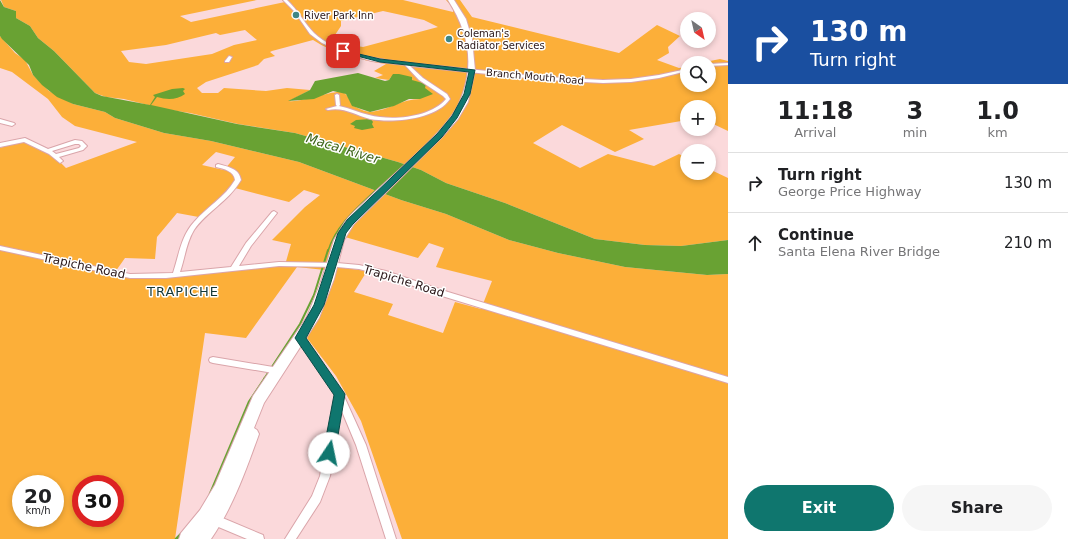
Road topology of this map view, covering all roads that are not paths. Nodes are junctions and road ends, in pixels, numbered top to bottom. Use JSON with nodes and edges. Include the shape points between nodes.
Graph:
{"nodes":[{"id":1,"x":285,"y":0,"type":"edge"},
{"id":2,"x":451,"y":0,"type":"edge"},
{"id":3,"x":406,"y":63,"type":"junction"},
{"id":4,"x":716,"y":64,"type":"edge"},
{"id":5,"x":728,"y":64,"type":"edge"},
{"id":6,"x":472,"y":70,"type":"junction"},
{"id":7,"x":680,"y":72,"type":"edge"},
{"id":8,"x":337,"y":95,"type":"dead end"},
{"id":9,"x":338,"y":105,"type":"junction"},
{"id":10,"x":328,"y":108,"type":"dead end"},
{"id":11,"x":0,"y":121,"type":"edge"},
{"id":12,"x":12,"y":124,"type":"dead end"},
{"id":13,"x":0,"y":145,"type":"edge"},
{"id":14,"x":48,"y":151,"type":"junction"},
{"id":15,"x":56,"y":156,"type":"junction"},
{"id":16,"x":60,"y":161,"type":"dead end"},
{"id":17,"x":218,"y":166,"type":"dead end"},
{"id":18,"x":274,"y":213,"type":"dead end"},
{"id":19,"x":0,"y":248,"type":"edge"},
{"id":20,"x":331,"y":265,"type":"junction"},
{"id":21,"x":234,"y":268,"type":"junction"},
{"id":22,"x":176,"y":275,"type":"junction"},
{"id":23,"x":301,"y":338,"type":"junction"},
{"id":24,"x":213,"y":360,"type":"dead end"},
{"id":25,"x":278,"y":372,"type":"junction"},
{"id":26,"x":728,"y":380,"type":"edge"},
{"id":27,"x":339,"y":394,"type":"junction"},
{"id":28,"x":210,"y":518,"type":"junction"},
{"id":29,"x":187,"y":539,"type":"edge"},
{"id":30,"x":201,"y":539,"type":"edge"},
{"id":31,"x":259,"y":539,"type":"edge"},
{"id":32,"x":290,"y":539,"type":"edge"},
{"id":33,"x":391,"y":539,"type":"edge"}],
"edges":[{"from":1,"to":3,"type":"street","name":"Branch Mouth Road","via":[[298,12],[309,33],[322,42],[360,56]]},
{"from":2,"to":6,"type":"highway","via":[[466,26]]},
{"from":3,"to":6,"type":"street","name":"Branch Mouth Road"},
{"from":3,"to":9,"type":"street","via":[[421,79],[445,95],[448,99],[446,102],[421,116],[383,119]]},
{"from":4,"to":5,"type":"street"},
{"from":6,"to":7,"type":"street","name":"Branch Mouth Road","via":[[579,81],[652,79]]},
{"from":6,"to":20,"type":"highway","via":[[467,94],[460,109],[448,125],[342,233]]},
{"from":8,"to":9,"type":"street"},
{"from":9,"to":10,"type":"street"},
{"from":11,"to":12,"type":"street"},
{"from":13,"to":14,"type":"street","via":[[22,140]]},
{"from":14,"to":15,"type":"street"},
{"from":14,"to":15,"type":"street","via":[[76,142],[84,146]]},
{"from":15,"to":16,"type":"street"},
{"from":17,"to":22,"type":"street","via":[[234,171],[238,180],[192,229]]},
{"from":18,"to":21,"type":"street","via":[[248,245]]},
{"from":19,"to":22,"type":"street","name":"Trapiche Road","via":[[120,275]]},
{"from":20,"to":21,"type":"street","name":"Trapiche Road","via":[[279,264]]},
{"from":20,"to":23,"type":"highway","via":[[319,305]]},
{"from":20,"to":26,"type":"street","name":"Trapiche Road","via":[[354,266],[384,273]]},
{"from":21,"to":22,"type":"street","name":"Trapiche Road"},
{"from":23,"to":25,"type":"highway"},
{"from":23,"to":27,"type":"street"},
{"from":24,"to":25,"type":"street"},
{"from":25,"to":28,"type":"highway","via":[[260,410],[230,493]]},
{"from":27,"to":32,"type":"street","via":[[325,476],[316,499]]},
{"from":27,"to":33,"type":"street","via":[[360,445]]},
{"from":28,"to":29,"type":"highway"},
{"from":28,"to":30,"type":"highway"},
{"from":28,"to":31,"type":"street"}]}
